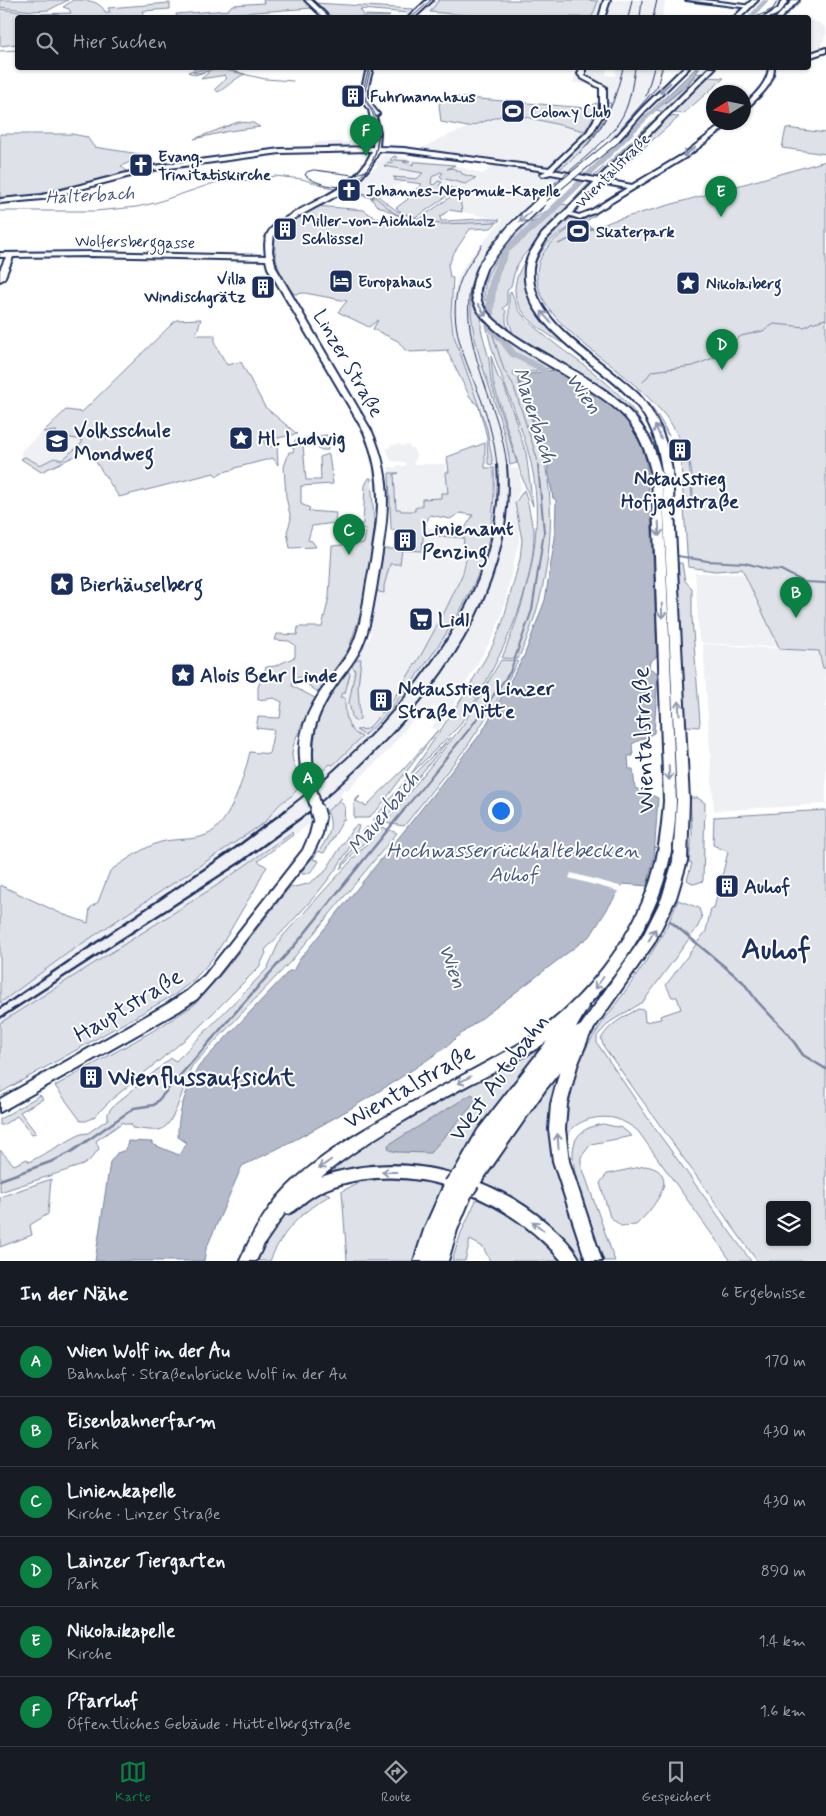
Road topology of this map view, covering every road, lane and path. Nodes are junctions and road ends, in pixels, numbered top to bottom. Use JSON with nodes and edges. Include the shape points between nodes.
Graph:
{"nodes":[{"id":1,"x":308,"y":0,"type":"edge"},
{"id":2,"x":430,"y":0,"type":"edge"},
{"id":3,"x":606,"y":0,"type":"edge"},
{"id":4,"x":689,"y":0,"type":"edge"},
{"id":5,"x":756,"y":0,"type":"edge"},
{"id":6,"x":796,"y":0,"type":"edge"},
{"id":7,"x":784,"y":3,"type":"edge"},
{"id":8,"x":748,"y":7,"type":"junction"},
{"id":9,"x":325,"y":15,"type":"edge"},
{"id":10,"x":413,"y":15,"type":"edge"},
{"id":11,"x":602,"y":15,"type":"edge"},
{"id":12,"x":739,"y":15,"type":"edge"},
{"id":13,"x":771,"y":15,"type":"edge"},
{"id":14,"x":781,"y":15,"type":"edge"},
{"id":15,"x":826,"y":50,"type":"edge"},
{"id":16,"x":811,"y":55,"type":"edge"},
{"id":17,"x":369,"y":70,"type":"edge"},
{"id":18,"x":373,"y":70,"type":"edge"},
{"id":19,"x":582,"y":70,"type":"edge"},
{"id":20,"x":684,"y":70,"type":"edge"},
{"id":21,"x":710,"y":70,"type":"edge"},
{"id":22,"x":771,"y":70,"type":"edge"},
{"id":23,"x":367,"y":79,"type":"junction"},
{"id":24,"x":751,"y":100,"type":"edge"},
{"id":25,"x":645,"y":109,"type":"junction"},
{"id":26,"x":665,"y":114,"type":"junction"},
{"id":27,"x":719,"y":130,"type":"edge"},
{"id":28,"x":376,"y":148,"type":"junction"},
{"id":29,"x":545,"y":171,"type":"junction"},
{"id":30,"x":598,"y":181,"type":"junction"},
{"id":31,"x":633,"y":187,"type":"junction"},
{"id":32,"x":0,"y":201,"type":"edge"},
{"id":33,"x":568,"y":214,"type":"junction"},
{"id":34,"x":0,"y":255,"type":"edge"},
{"id":35,"x":10,"y":255,"type":"junction"},
{"id":36,"x":269,"y":258,"type":"junction"},
{"id":37,"x":0,"y":279,"type":"edge"},
{"id":38,"x":666,"y":556,"type":"junction"},
{"id":39,"x":319,"y":817,"type":"joint"},
{"id":40,"x":579,"y":1008,"type":"junction"},
{"id":41,"x":584,"y":1031,"type":"junction"},
{"id":42,"x":0,"y":1106,"type":"edge"},
{"id":43,"x":462,"y":1184,"type":"junction"},
{"id":44,"x":258,"y":1237,"type":"junction"},
{"id":45,"x":248,"y":1261,"type":"edge"},
{"id":46,"x":424,"y":1261,"type":"edge"},
{"id":47,"x":438,"y":1261,"type":"edge"},
{"id":48,"x":572,"y":1261,"type":"edge"},
{"id":49,"x":594,"y":1261,"type":"edge"}],
"edges":[{"from":1,"to":9,"type":"main road"},
{"from":2,"to":10,"type":"main road"},
{"from":3,"to":11,"type":"main road"},
{"from":4,"to":8,"type":"main road"},
{"from":5,"to":8,"type":"main road"},
{"from":6,"to":14,"type":"main road"},
{"from":7,"to":13,"type":"main road"},
{"from":8,"to":12,"type":"main road"},
{"from":15,"to":16,"type":"main road"},
{"from":17,"to":23,"type":"main road"},
{"from":18,"to":23,"type":"main road"},
{"from":19,"to":29,"type":"main road","via":[[583,77],[603,87],[603,110],[587,136]]},
{"from":20,"to":25,"type":"main road","one_way":true},
{"from":21,"to":26,"type":"main road","name":"Wientalstraße"},
{"from":22,"to":24,"type":"main road","via":[[768,82]]},
{"from":23,"to":28,"type":"main road","via":[[364,96],[382,122],[377,128]]},
{"from":25,"to":26,"type":"main road"},
{"from":25,"to":38,"type":"main road","name":"Wientalstraße","one_way":true,"bridge":true,"via":[[616,140],[555,190],[492,251],[484,264],[476,294],[482,310],[504,332],[608,397],[639,428],[657,475]]},
{"from":26,"to":30,"type":"main road","name":"Wientalstraße"},
{"from":27,"to":31,"type":"main road","one_way":true,"via":[[686,155]]},
{"from":28,"to":29,"type":"main road","via":[[418,151]]},
{"from":28,"to":32,"type":"main road","via":[[274,152],[176,165],[42,197]]},
{"from":28,"to":36,"type":"main road","via":[[368,168],[340,190],[276,227],[270,237]]},
{"from":29,"to":30,"type":"main road"},
{"from":30,"to":31,"type":"main road"},
{"from":30,"to":33,"type":"main road","name":"Wientalstraße"},
{"from":31,"to":33,"type":"main road","via":[[580,217]]},
{"from":38,"to":33,"type":"main road","name":"Wientalstraße","one_way":true,"via":[[666,460],[654,425],[629,392],[548,320],[529,287],[528,274],[533,257],[545,236]]},
{"from":34,"to":35,"type":"main road","name":"Wolfersberggasse"},
{"from":35,"to":36,"type":"main road","name":"Wolfersberggasse"},
{"from":35,"to":37,"type":"main road"},
{"from":36,"to":39,"type":"main road","name":"Linzer Straße","bridge":true,"via":[[381,461],[383,529],[367,617],[359,643],[327,690],[308,730],[304,753]]},
{"from":38,"to":40,"type":"main road","name":"Wientalstraße","one_way":true,"via":[[670,801],[666,851],[652,898],[638,926]]},
{"from":41,"to":38,"type":"main road","name":"Wientalstraße","one_way":true,"via":[[649,939],[669,898],[680,861],[683,800]]},
{"from":39,"to":42,"type":"main road","name":"Hauptstraße","via":[[308,852],[198,990],[174,1007]]},
{"from":40,"to":43,"type":"highway","name":"West Autobahn","via":[[485,1136]]},
{"from":40,"to":44,"type":"main road","name":"Wientalstraße","one_way":true,"via":[[520,1050],[423,1102],[322,1166],[284,1200]]},
{"from":41,"to":43,"type":"highway","name":"West Autobahn","via":[[566,1048]]},
{"from":49,"to":41,"type":"main road","name":"Wientalstraße","one_way":true,"via":[[561,1161],[558,1137],[563,1084]]},
{"from":43,"to":46,"type":"highway","name":"West Autobahn","via":[[435,1226]]},
{"from":43,"to":47,"type":"highway","name":"West Autobahn"},
{"from":44,"to":45,"type":"main road","name":"Wientalstraße"},
{"from":48,"to":44,"type":"main road","one_way":true,"via":[[545,1231],[495,1197],[450,1179],[400,1172],[354,1174],[320,1185],[289,1204]]}]}
